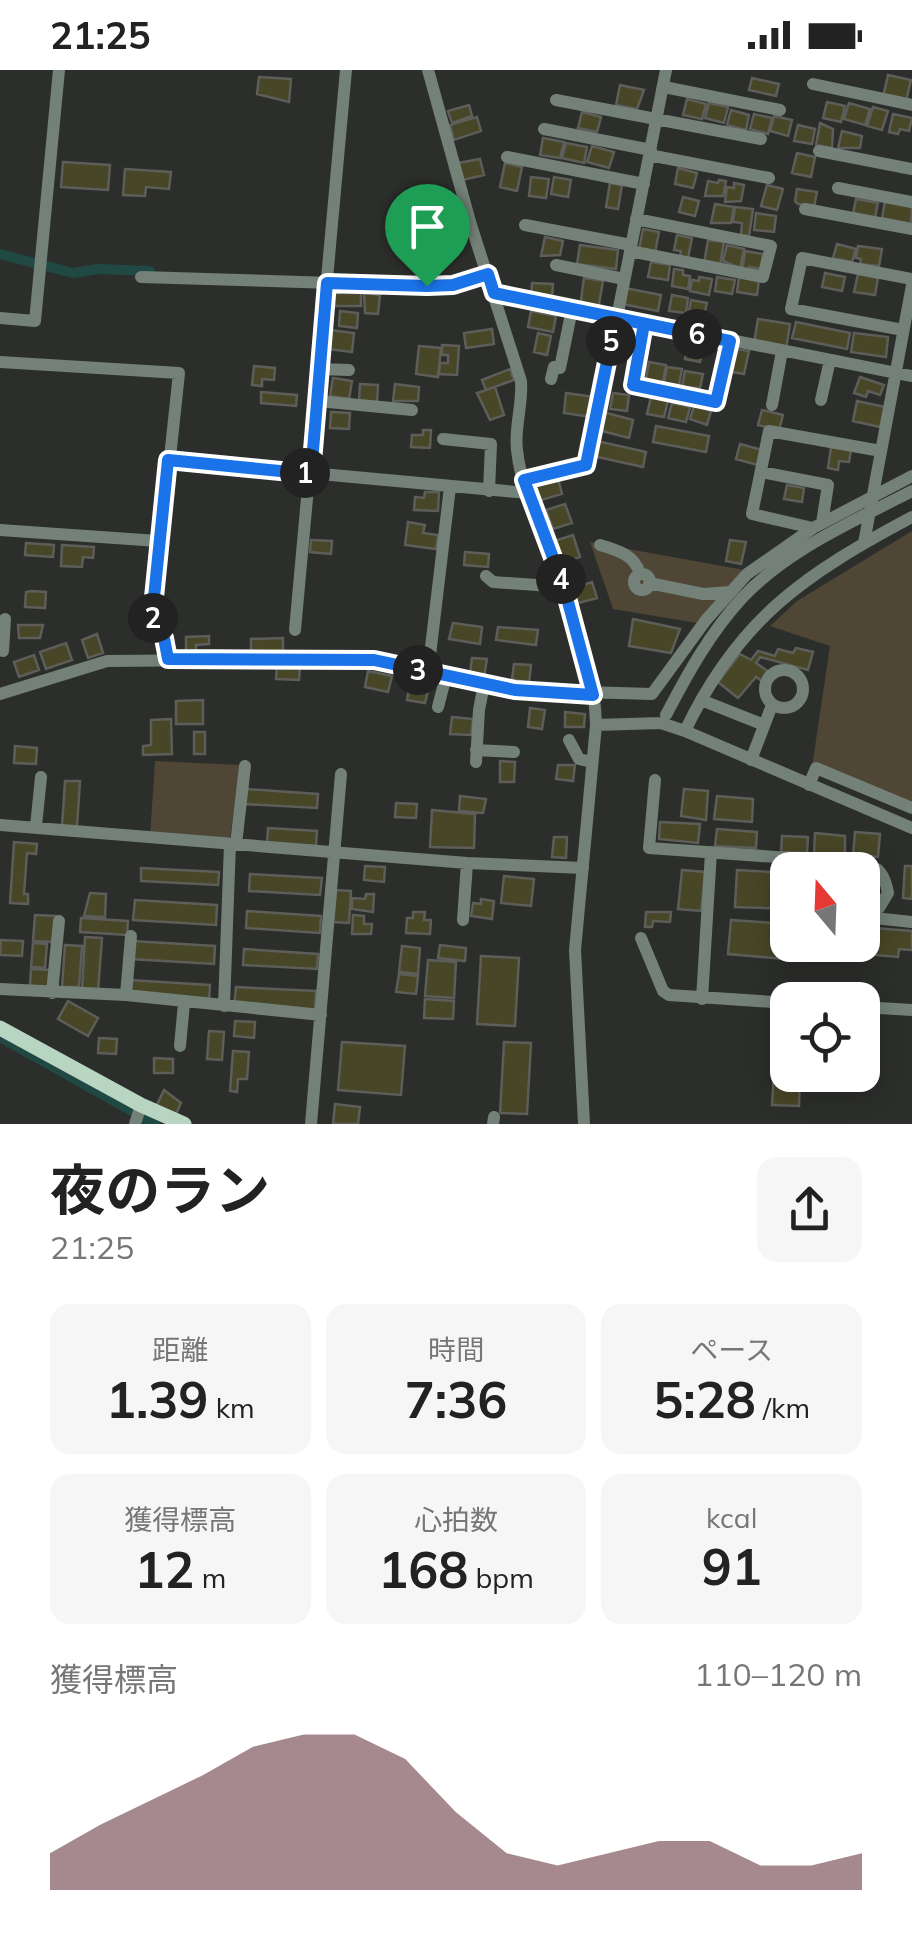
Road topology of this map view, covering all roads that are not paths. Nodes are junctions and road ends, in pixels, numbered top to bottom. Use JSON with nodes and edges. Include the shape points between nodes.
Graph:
{"nodes":[{"id":1,"x":59,"y":70,"type":"edge"},
{"id":2,"x":346,"y":70,"type":"edge"},
{"id":3,"x":428,"y":70,"type":"edge"},
{"id":4,"x":666,"y":70,"type":"edge"},
{"id":5,"x":814,"y":84,"type":"dead end"},
{"id":6,"x":664,"y":87,"type":"junction"},
{"id":7,"x":556,"y":100,"type":"dead end"},
{"id":8,"x":912,"y":105,"type":"edge"},
{"id":9,"x":780,"y":110,"type":"dead end"},
{"id":10,"x":657,"y":119,"type":"junction"},
{"id":11,"x":544,"y":130,"type":"dead end"},
{"id":12,"x":761,"y":139,"type":"dead end"},
{"id":13,"x":819,"y":151,"type":"dead end"},
{"id":14,"x":650,"y":152,"type":"junction"},
{"id":15,"x":508,"y":156,"type":"dead end"},
{"id":16,"x":912,"y":168,"type":"edge"},
{"id":17,"x":768,"y":178,"type":"dead end"},
{"id":18,"x":644,"y":184,"type":"junction"},
{"id":19,"x":838,"y":188,"type":"dead end"},
{"id":20,"x":912,"y":202,"type":"edge"},
{"id":21,"x":805,"y":209,"type":"dead end"},
{"id":22,"x":636,"y":219,"type":"junction"},
{"id":23,"x":526,"y":225,"type":"dead end"},
{"id":24,"x":912,"y":229,"type":"edge"},
{"id":25,"x":630,"y":248,"type":"junction"},
{"id":26,"x":556,"y":264,"type":"dead end"},
{"id":27,"x":488,"y":274,"type":"junction"},
{"id":28,"x":141,"y":277,"type":"dead end"},
{"id":29,"x":624,"y":279,"type":"junction"},
{"id":30,"x":912,"y":282,"type":"edge"},
{"id":31,"x":327,"y":283,"type":"junction"},
{"id":32,"x":494,"y":293,"type":"junction"},
{"id":33,"x":572,"y":309,"type":"junction"},
{"id":34,"x":0,"y":318,"type":"edge"},
{"id":35,"x":616,"y":318,"type":"junction"},
{"id":36,"x":644,"y":324,"type":"junction"},
{"id":37,"x":903,"y":330,"type":"junction"},
{"id":38,"x":730,"y":341,"type":"junction"},
{"id":39,"x":782,"y":351,"type":"junction"},
{"id":40,"x":830,"y":360,"type":"junction"},
{"id":41,"x":0,"y":362,"type":"edge"},
{"id":42,"x":320,"y":368,"type":"junction"},
{"id":43,"x":349,"y":370,"type":"dead end"},
{"id":44,"x":896,"y":372,"type":"junction"},
{"id":45,"x":912,"y":376,"type":"edge"},
{"id":46,"x":551,"y":380,"type":"dead end"},
{"id":47,"x":822,"y":400,"type":"dead end"},
{"id":48,"x":318,"y":401,"type":"junction"},
{"id":49,"x":772,"y":406,"type":"dead end"},
{"id":50,"x":412,"y":410,"type":"dead end"},
{"id":51,"x":442,"y":439,"type":"dead end"},
{"id":52,"x":881,"y":451,"type":"junction"},
{"id":53,"x":168,"y":460,"type":"junction"},
{"id":54,"x":761,"y":472,"type":"junction"},
{"id":55,"x":311,"y":474,"type":"junction"},
{"id":56,"x":912,"y":476,"type":"edge"},
{"id":57,"x":456,"y":484,"type":"junction"},
{"id":58,"x":526,"y":487,"type":"junction"},
{"id":59,"x":912,"y":490,"type":"edge"},
{"id":60,"x":488,"y":491,"type":"junction"},
{"id":61,"x":872,"y":496,"type":"junction"},
{"id":62,"x":869,"y":513,"type":"junction"},
{"id":63,"x":912,"y":517,"type":"edge"},
{"id":64,"x":818,"y":525,"type":"junction"},
{"id":65,"x":0,"y":530,"type":"edge"},
{"id":66,"x":158,"y":540,"type":"junction"},
{"id":67,"x":864,"y":543,"type":"junction"},
{"id":68,"x":600,"y":545,"type":"dead end"},
{"id":69,"x":486,"y":576,"type":"dead end"},
{"id":70,"x":564,"y":587,"type":"junction"},
{"id":71,"x":730,"y":592,"type":"junction"},
{"id":72,"x":703,"y":594,"type":"junction"},
{"id":73,"x":714,"y":610,"type":"junction"},
{"id":74,"x":2,"y":619,"type":"edge"},
{"id":75,"x":20,"y":620,"type":"dead end"},
{"id":76,"x":295,"y":630,"type":"dead end"},
{"id":77,"x":2,"y":651,"type":"dead end"},
{"id":78,"x":168,"y":659,"type":"junction"},
{"id":79,"x":428,"y":672,"type":"junction"},
{"id":80,"x":446,"y":676,"type":"junction"},
{"id":81,"x":484,"y":684,"type":"junction"},
{"id":82,"x":0,"y":694,"type":"edge"},
{"id":83,"x":593,"y":695,"type":"junction"},
{"id":84,"x":701,"y":700,"type":"junction"},
{"id":85,"x":772,"y":705,"type":"dead end"},
{"id":86,"x":438,"y":707,"type":"dead end"},
{"id":87,"x":666,"y":714,"type":"dead end"},
{"id":88,"x":596,"y":724,"type":"junction"},
{"id":89,"x":764,"y":725,"type":"junction"},
{"id":90,"x":686,"y":731,"type":"junction"},
{"id":91,"x":569,"y":740,"type":"dead end"},
{"id":92,"x":514,"y":752,"type":"dead end"},
{"id":93,"x":750,"y":760,"type":"junction"},
{"id":94,"x":592,"y":762,"type":"junction"},
{"id":95,"x":245,"y":766,"type":"dead end"},
{"id":96,"x":340,"y":774,"type":"dead end"},
{"id":97,"x":41,"y":778,"type":"dead end"},
{"id":98,"x":654,"y":780,"type":"dead end"},
{"id":99,"x":809,"y":785,"type":"junction"},
{"id":100,"x":912,"y":808,"type":"edge"},
{"id":101,"x":0,"y":825,"type":"edge"},
{"id":102,"x":36,"y":826,"type":"junction"},
{"id":103,"x":912,"y":828,"type":"edge"},
{"id":104,"x":233,"y":844,"type":"junction"},
{"id":105,"x":334,"y":852,"type":"junction"},
{"id":106,"x":711,"y":852,"type":"junction"},
{"id":107,"x":770,"y":858,"type":"edge"},
{"id":108,"x":467,"y":864,"type":"junction"},
{"id":109,"x":583,"y":868,"type":"junction"},
{"id":110,"x":880,"y":871,"type":"edge"},
{"id":111,"x":888,"y":893,"type":"junction"},
{"id":112,"x":880,"y":906,"type":"edge"},
{"id":113,"x":880,"y":918,"type":"edge"},
{"id":114,"x":463,"y":920,"type":"dead end"},
{"id":115,"x":896,"y":920,"type":"junction"},
{"id":116,"x":60,"y":921,"type":"dead end"},
{"id":117,"x":912,"y":922,"type":"edge"},
{"id":118,"x":130,"y":936,"type":"dead end"},
{"id":119,"x":641,"y":938,"type":"dead end"},
{"id":120,"x":0,"y":988,"type":"edge"},
{"id":121,"x":52,"y":992,"type":"junction"},
{"id":122,"x":126,"y":996,"type":"junction"},
{"id":123,"x":702,"y":999,"type":"junction"},
{"id":124,"x":184,"y":1003,"type":"junction"},
{"id":125,"x":770,"y":1003,"type":"edge"},
{"id":126,"x":224,"y":1006,"type":"junction"},
{"id":127,"x":880,"y":1008,"type":"edge"},
{"id":128,"x":912,"y":1010,"type":"edge"},
{"id":129,"x":321,"y":1014,"type":"junction"},
{"id":130,"x":0,"y":1028,"type":"edge"},
{"id":131,"x":180,"y":1046,"type":"dead end"},
{"id":132,"x":138,"y":1114,"type":"edge"},
{"id":133,"x":184,"y":1124,"type":"edge"},
{"id":134,"x":312,"y":1124,"type":"edge"},
{"id":135,"x":584,"y":1124,"type":"edge"}],
"edges":[{"from":1,"to":34,"type":"street","via":[[36,322]]},
{"from":2,"to":31,"type":"street"},
{"from":3,"to":27,"type":"street"},
{"from":4,"to":6,"type":"street"},
{"from":5,"to":8,"type":"street"},
{"from":6,"to":9,"type":"street"},
{"from":6,"to":10,"type":"street"},
{"from":7,"to":10,"type":"street"},
{"from":10,"to":12,"type":"street"},
{"from":10,"to":14,"type":"street"},
{"from":11,"to":14,"type":"street"},
{"from":13,"to":16,"type":"street"},
{"from":14,"to":17,"type":"street"},
{"from":14,"to":18,"type":"street"},
{"from":15,"to":18,"type":"street"},
{"from":18,"to":22,"type":"street"},
{"from":19,"to":20,"type":"street"},
{"from":21,"to":24,"type":"street"},
{"from":22,"to":25,"type":"street"},
{"from":22,"to":25,"type":"street","via":[[771,246],[767,270],[763,277]]},
{"from":23,"to":25,"type":"street"},
{"from":25,"to":29,"type":"street"},
{"from":26,"to":29,"type":"street"},
{"from":27,"to":31,"type":"street","via":[[453,285]]},
{"from":27,"to":32,"type":"street"},
{"from":28,"to":31,"type":"street"},
{"from":29,"to":35,"type":"street"},
{"from":30,"to":37,"type":"street"},
{"from":30,"to":37,"type":"street","via":[[802,258],[791,309]]},
{"from":31,"to":42,"type":"street"},
{"from":32,"to":33,"type":"street"},
{"from":32,"to":58,"type":"street","via":[[522,381],[516,448]]},
{"from":33,"to":35,"type":"street"},
{"from":33,"to":46,"type":"street","via":[[560,368],[554,367]]},
{"from":35,"to":36,"type":"street"},
{"from":35,"to":58,"type":"street","via":[[586,465]]},
{"from":36,"to":38,"type":"street"},
{"from":36,"to":38,"type":"street","via":[[633,385],[699,399],[716,402]]},
{"from":37,"to":44,"type":"street"},
{"from":38,"to":39,"type":"street"},
{"from":39,"to":40,"type":"street"},
{"from":39,"to":49,"type":"street"},
{"from":40,"to":44,"type":"street"},
{"from":40,"to":47,"type":"street"},
{"from":41,"to":53,"type":"street","via":[[179,373]]},
{"from":42,"to":43,"type":"street"},
{"from":42,"to":48,"type":"street"},
{"from":44,"to":45,"type":"street"},
{"from":44,"to":52,"type":"street"},
{"from":48,"to":50,"type":"street"},
{"from":48,"to":55,"type":"street"},
{"from":51,"to":60,"type":"street","via":[[490,444]]},
{"from":52,"to":54,"type":"street","via":[[768,431]]},
{"from":52,"to":61,"type":"street"},
{"from":53,"to":55,"type":"street"},
{"from":53,"to":66,"type":"street"},
{"from":54,"to":64,"type":"street","via":[[828,485]]},
{"from":54,"to":64,"type":"street","via":[[752,514]]},
{"from":55,"to":57,"type":"street"},
{"from":55,"to":76,"type":"street"},
{"from":56,"to":61,"type":"street"},
{"from":57,"to":60,"type":"street"},
{"from":57,"to":79,"type":"street"},
{"from":58,"to":60,"type":"street"},
{"from":58,"to":70,"type":"street"},
{"from":59,"to":62,"type":"street"},
{"from":61,"to":62,"type":"street"},
{"from":61,"to":64,"type":"street"},
{"from":62,"to":67,"type":"street"},
{"from":62,"to":87,"type":"street","via":[[808,547],[744,596],[693,664]]},
{"from":63,"to":67,"type":"street"},
{"from":64,"to":71,"type":"street"},
{"from":65,"to":66,"type":"street"},
{"from":66,"to":78,"type":"street","via":[[152,617]]},
{"from":67,"to":84,"type":"street","via":[[808,577],[749,629]]},
{"from":68,"to":72,"type":"street","via":[[624,552],[644,578]]},
{"from":69,"to":70,"type":"street"},
{"from":70,"to":83,"type":"street"},
{"from":71,"to":72,"type":"street"},
{"from":71,"to":73,"type":"street"},
{"from":72,"to":73,"type":"street"},
{"from":73,"to":83,"type":"street","via":[[657,693]]},
{"from":74,"to":75,"type":"street"},
{"from":74,"to":77,"type":"street"},
{"from":78,"to":79,"type":"street","via":[[348,658]]},
{"from":78,"to":82,"type":"street","via":[[107,661]]},
{"from":79,"to":80,"type":"street"},
{"from":80,"to":81,"type":"street"},
{"from":80,"to":86,"type":"street"},
{"from":81,"to":83,"type":"street"},
{"from":81,"to":92,"type":"street","via":[[476,756]]},
{"from":83,"to":88,"type":"street"},
{"from":84,"to":89,"type":"street"},
{"from":84,"to":90,"type":"street"},
{"from":85,"to":89,"type":"street"},
{"from":88,"to":90,"type":"street","via":[[661,723]]},
{"from":88,"to":94,"type":"street"},
{"from":89,"to":93,"type":"street"},
{"from":90,"to":93,"type":"street"},
{"from":91,"to":94,"type":"street","via":[[579,759]]},
{"from":93,"to":99,"type":"street"},
{"from":94,"to":109,"type":"street"},
{"from":95,"to":104,"type":"street"},
{"from":96,"to":105,"type":"street"},
{"from":97,"to":102,"type":"street"},
{"from":98,"to":106,"type":"street","via":[[649,848]]},
{"from":99,"to":100,"type":"street","via":[[816,768]]},
{"from":99,"to":103,"type":"street"},
{"from":101,"to":102,"type":"street"},
{"from":102,"to":104,"type":"street"},
{"from":104,"to":105,"type":"street"},
{"from":104,"to":126,"type":"street"},
{"from":105,"to":108,"type":"street"},
{"from":105,"to":129,"type":"street"},
{"from":106,"to":107,"type":"street"},
{"from":106,"to":123,"type":"street"},
{"from":108,"to":109,"type":"street"},
{"from":108,"to":114,"type":"street"},
{"from":109,"to":135,"type":"street","via":[[575,950]]},
{"from":110,"to":111,"type":"street"},
{"from":111,"to":112,"type":"street"},
{"from":111,"to":115,"type":"street"},
{"from":113,"to":115,"type":"street"},
{"from":115,"to":117,"type":"street"},
{"from":116,"to":121,"type":"street"},
{"from":118,"to":122,"type":"street"},
{"from":119,"to":123,"type":"street","via":[[669,995]]},
{"from":120,"to":121,"type":"street"},
{"from":121,"to":122,"type":"street"},
{"from":122,"to":124,"type":"street"},
{"from":123,"to":125,"type":"street"},
{"from":124,"to":126,"type":"street"},
{"from":124,"to":131,"type":"street"},
{"from":126,"to":129,"type":"street"},
{"from":127,"to":128,"type":"street"},
{"from":129,"to":134,"type":"street"},
{"from":130,"to":132,"type":"main road"},
{"from":132,"to":133,"type":"main road"}]}
